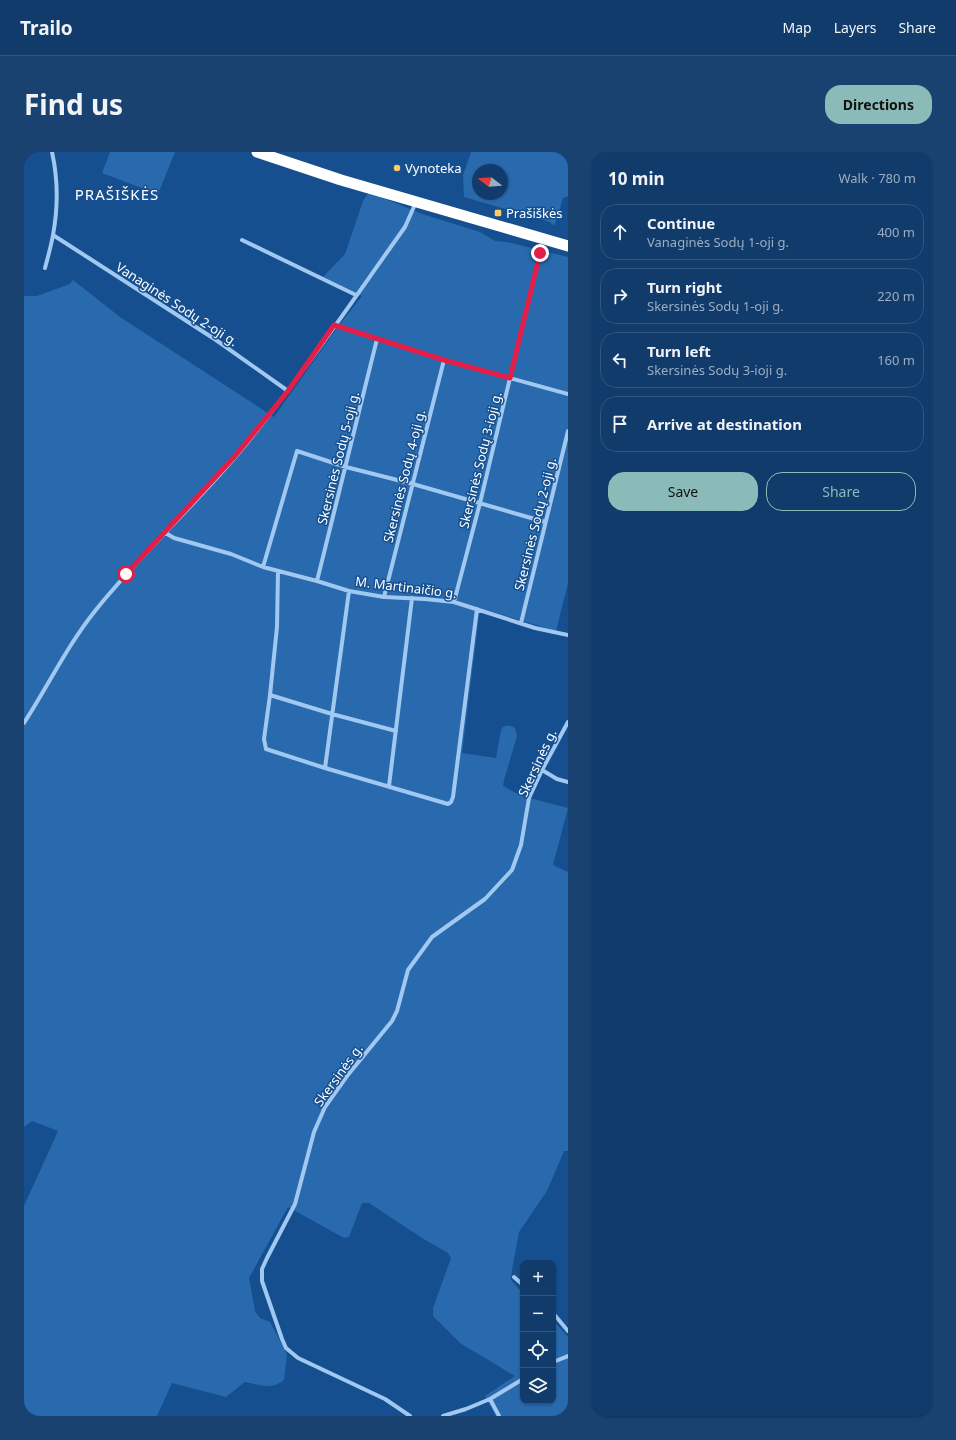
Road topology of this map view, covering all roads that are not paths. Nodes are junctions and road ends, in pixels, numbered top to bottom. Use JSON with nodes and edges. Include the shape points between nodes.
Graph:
{"nodes":[{"id":1,"x":52,"y":152,"type":"edge"},
{"id":2,"x":257,"y":152,"type":"edge"},
{"id":3,"x":278,"y":152,"type":"edge"},
{"id":4,"x":416,"y":202,"type":"junction"},
{"id":5,"x":53,"y":235,"type":"junction"},
{"id":6,"x":568,"y":239,"type":"edge"},
{"id":7,"x":242,"y":240,"type":"dead end"},
{"id":8,"x":568,"y":246,"type":"edge"},
{"id":9,"x":540,"y":253,"type":"dead end"},
{"id":10,"x":45,"y":268,"type":"dead end"},
{"id":11,"x":356,"y":295,"type":"junction"},
{"id":12,"x":334,"y":325,"type":"junction"},
{"id":13,"x":377,"y":339,"type":"junction"},
{"id":14,"x":444,"y":360,"type":"junction"},
{"id":15,"x":510,"y":378,"type":"junction"},
{"id":16,"x":288,"y":391,"type":"junction"},
{"id":17,"x":568,"y":394,"type":"edge"},
{"id":18,"x":568,"y":431,"type":"edge"},
{"id":19,"x":346,"y":467,"type":"junction"},
{"id":20,"x":413,"y":484,"type":"junction"},
{"id":21,"x":480,"y":502,"type":"junction"},
{"id":22,"x":546,"y":522,"type":"junction"},
{"id":23,"x":164,"y":532,"type":"junction"},
{"id":24,"x":264,"y":567,"type":"junction"},
{"id":25,"x":278,"y":571,"type":"junction"},
{"id":26,"x":317,"y":581,"type":"junction"},
{"id":27,"x":349,"y":591,"type":"junction"},
{"id":28,"x":384,"y":597,"type":"junction"},
{"id":29,"x":412,"y":598,"type":"junction"},
{"id":30,"x":454,"y":602,"type":"junction"},
{"id":31,"x":477,"y":609,"type":"junction"},
{"id":32,"x":521,"y":623,"type":"junction"},
{"id":33,"x":568,"y":635,"type":"edge"},
{"id":34,"x":270,"y":695,"type":"junction"},
{"id":35,"x":332,"y":714,"type":"junction"},
{"id":36,"x":24,"y":722,"type":"edge"},
{"id":37,"x":568,"y":722,"type":"edge"},
{"id":38,"x":396,"y":731,"type":"junction"},
{"id":39,"x":325,"y":768,"type":"junction"},
{"id":40,"x":542,"y":770,"type":"junction"},
{"id":41,"x":568,"y":782,"type":"edge"},
{"id":42,"x":389,"y":786,"type":"junction"},
{"id":43,"x":514,"y":1277,"type":"dead end"},
{"id":44,"x":520,"y":1282,"type":"edge"},
{"id":45,"x":556,"y":1317,"type":"edge"},
{"id":46,"x":568,"y":1331,"type":"edge"},
{"id":47,"x":568,"y":1356,"type":"edge"},
{"id":48,"x":556,"y":1361,"type":"edge"},
{"id":49,"x":520,"y":1381,"type":"edge"},
{"id":50,"x":490,"y":1399,"type":"junction"},
{"id":51,"x":410,"y":1416,"type":"edge"},
{"id":52,"x":443,"y":1416,"type":"edge"},
{"id":53,"x":499,"y":1416,"type":"edge"}],
"edges":[{"from":1,"to":5,"type":"street","via":[[56,176]]},
{"from":2,"to":4,"type":"highway"},
{"from":3,"to":6,"type":"highway"},
{"from":4,"to":8,"type":"highway"},
{"from":4,"to":11,"type":"street","via":[[405,227]]},
{"from":5,"to":10,"type":"street"},
{"from":5,"to":16,"type":"street","name":"Vanaginės Sodų 2-oji g.","via":[[216,340]]},
{"from":7,"to":11,"type":"street"},
{"from":9,"to":15,"type":"street","name":"Skersinės Sodų 3-ioji g."},
{"from":11,"to":12,"type":"street"},
{"from":12,"to":13,"type":"street"},
{"from":12,"to":16,"type":"street"},
{"from":13,"to":14,"type":"street"},
{"from":13,"to":19,"type":"street","name":"Skersinės Sodų 5-oji g."},
{"from":14,"to":15,"type":"street"},
{"from":14,"to":20,"type":"street","name":"Skersinės Sodų 4-oji g."},
{"from":15,"to":17,"type":"street"},
{"from":15,"to":21,"type":"street","name":"Skersinės Sodų 3-ioji g."},
{"from":16,"to":23,"type":"street","via":[[235,456]]},
{"from":18,"to":22,"type":"street","name":"Skersinės Sodų 2-oji g."},
{"from":19,"to":20,"type":"street"},
{"from":19,"to":24,"type":"street","via":[[297,451]]},
{"from":19,"to":26,"type":"street","name":"Skersinės Sodų 5-oji g."},
{"from":20,"to":21,"type":"street"},
{"from":20,"to":28,"type":"street","name":"Skersinės Sodų 4-oji g."},
{"from":21,"to":22,"type":"street"},
{"from":21,"to":30,"type":"street","name":"Skersinės Sodų 3-ioji g."},
{"from":22,"to":32,"type":"street","name":"Skersinės Sodų 2-oji g."},
{"from":23,"to":24,"type":"street","name":"M. Martinaičio g.","via":[[174,538],[231,554]]},
{"from":23,"to":36,"type":"street","via":[[78,634]]},
{"from":24,"to":25,"type":"street","name":"M. Martinaičio g."},
{"from":25,"to":26,"type":"street","name":"M. Martinaičio g."},
{"from":25,"to":34,"type":"street","via":[[277,627]]},
{"from":26,"to":27,"type":"street","name":"M. Martinaičio g."},
{"from":27,"to":28,"type":"street","name":"M. Martinaičio g."},
{"from":27,"to":35,"type":"street"},
{"from":28,"to":29,"type":"street","name":"M. Martinaičio g."},
{"from":29,"to":30,"type":"street","name":"M. Martinaičio g."},
{"from":29,"to":38,"type":"street"},
{"from":30,"to":31,"type":"street","name":"M. Martinaičio g."},
{"from":31,"to":32,"type":"street","name":"M. Martinaičio g."},
{"from":31,"to":42,"type":"street","via":[[451,802],[448,804]]},
{"from":32,"to":33,"type":"street","name":"M. Martinaičio g."},
{"from":34,"to":35,"type":"street"},
{"from":34,"to":39,"type":"street","via":[[264,739],[266,749]]},
{"from":35,"to":38,"type":"street"},
{"from":35,"to":39,"type":"street"},
{"from":37,"to":40,"type":"street","name":"Skersinės g."},
{"from":38,"to":42,"type":"street"},
{"from":39,"to":42,"type":"street"},
{"from":40,"to":41,"type":"street"},
{"from":40,"to":51,"type":"street","name":"Skersinės g.","via":[[529,798],[521,845],[512,870],[485,900],[432,937],[408,970],[392,1021],[325,1107],[314,1132],[295,1204],[262,1269],[262,1281],[286,1348],[298,1358],[385,1399]]},
{"from":43,"to":44,"type":"street"},
{"from":45,"to":46,"type":"street"},
{"from":47,"to":48,"type":"street"},
{"from":49,"to":50,"type":"street"},
{"from":50,"to":52,"type":"street"},
{"from":50,"to":53,"type":"street"}]}
